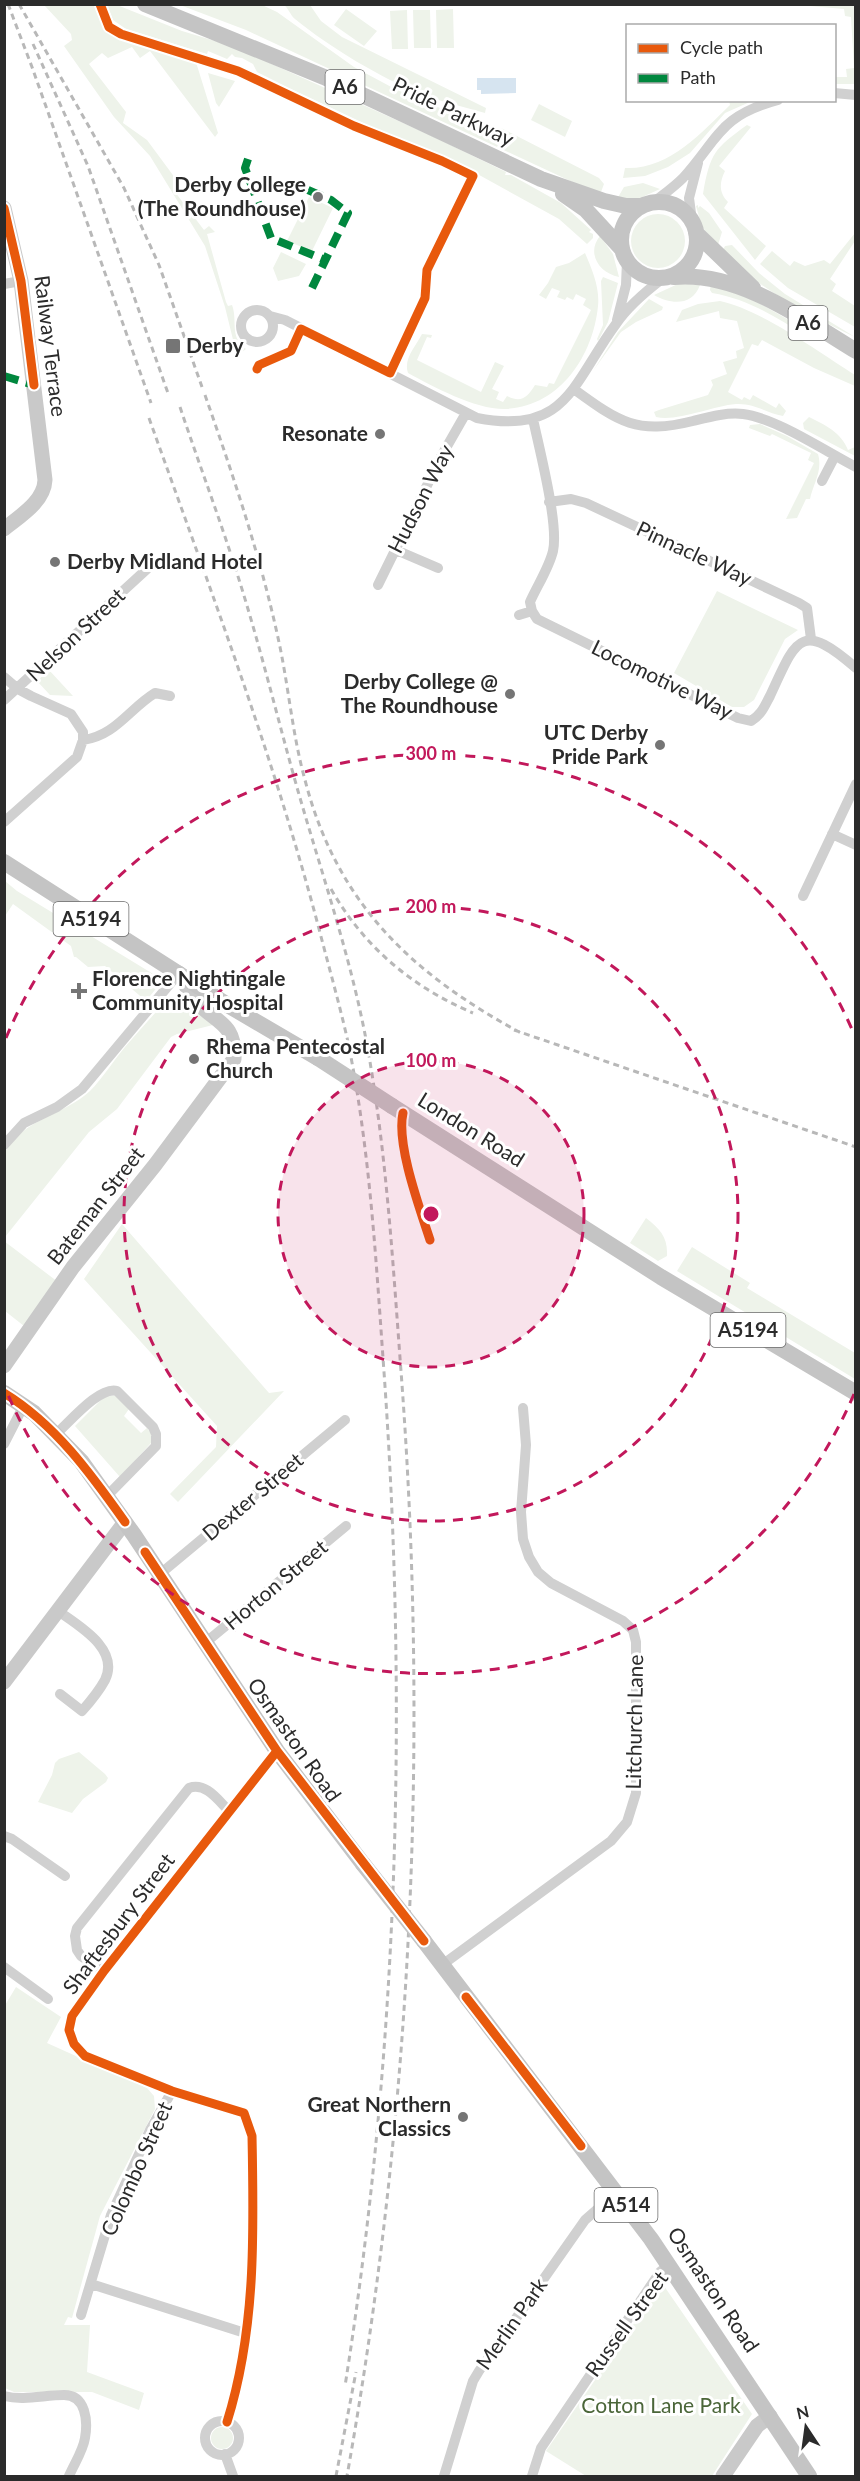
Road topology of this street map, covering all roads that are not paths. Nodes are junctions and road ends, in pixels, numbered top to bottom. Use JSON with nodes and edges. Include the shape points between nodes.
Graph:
{"nodes":[{"id":1,"x":145,"y":4,"type":"edge"},
{"id":2,"x":836,"y":93,"type":"edge"},
{"id":3,"x":855,"y":94,"type":"edge"},
{"id":4,"x":772,"y":102,"type":"edge"},
{"id":5,"x":700,"y":157,"type":"junction"},
{"id":6,"x":541,"y":179,"type":"junction"},
{"id":7,"x":648,"y":204,"type":"junction"},
{"id":8,"x":4,"y":208,"type":"edge"},
{"id":9,"x":694,"y":227,"type":"junction"},
{"id":10,"x":624,"y":255,"type":"junction"},
{"id":11,"x":666,"y":278,"type":"junction"},
{"id":12,"x":21,"y":281,"type":"junction"},
{"id":13,"x":4,"y":284,"type":"edge"},
{"id":14,"x":760,"y":295,"type":"junction"},
{"id":15,"x":270,"y":316,"type":"junction"},
{"id":16,"x":616,"y":323,"type":"junction"},
{"id":17,"x":298,"y":327,"type":"junction"},
{"id":18,"x":268,"y":338,"type":"junction"},
{"id":19,"x":855,"y":351,"type":"edge"},
{"id":20,"x":575,"y":390,"type":"junction"},
{"id":21,"x":466,"y":413,"type":"junction"},
{"id":22,"x":533,"y":418,"type":"junction"},
{"id":23,"x":835,"y":456,"type":"junction"},
{"id":24,"x":855,"y":467,"type":"edge"},
{"id":25,"x":822,"y":481,"type":"dead end"},
{"id":26,"x":549,"y":502,"type":"junction"},
{"id":27,"x":4,"y":529,"type":"edge"},
{"id":28,"x":396,"y":549,"type":"junction"},
{"id":29,"x":438,"y":568,"type":"dead end"},
{"id":30,"x":147,"y":569,"type":"dead end"},
{"id":31,"x":378,"y":585,"type":"dead end"},
{"id":32,"x":532,"y":611,"type":"junction"},
{"id":33,"x":519,"y":615,"type":"dead end"},
{"id":34,"x":811,"y":639,"type":"junction"},
{"id":35,"x":855,"y":668,"type":"edge"},
{"id":36,"x":4,"y":676,"type":"edge"},
{"id":37,"x":18,"y":689,"type":"junction"},
{"id":38,"x":170,"y":696,"type":"dead end"},
{"id":39,"x":4,"y":700,"type":"edge"},
{"id":40,"x":83,"y":740,"type":"junction"},
{"id":41,"x":855,"y":784,"type":"edge"},
{"id":42,"x":4,"y":822,"type":"edge"},
{"id":43,"x":832,"y":834,"type":"junction"},
{"id":44,"x":855,"y":845,"type":"edge"},
{"id":45,"x":4,"y":862,"type":"edge"},
{"id":46,"x":803,"y":896,"type":"dead end"},
{"id":47,"x":179,"y":973,"type":"junction"},
{"id":48,"x":8,"y":1130,"type":"edge"},
{"id":49,"x":4,"y":1145,"type":"edge"},
{"id":50,"x":4,"y":1366,"type":"edge"},
{"id":51,"x":4,"y":1393,"type":"edge"},
{"id":52,"x":855,"y":1394,"type":"edge"},
{"id":53,"x":24,"y":1405,"type":"junction"},
{"id":54,"x":523,"y":1408,"type":"dead end"},
{"id":55,"x":345,"y":1420,"type":"dead end"},
{"id":56,"x":55,"y":1435,"type":"junction"},
{"id":57,"x":4,"y":1444,"type":"edge"},
{"id":58,"x":107,"y":1496,"type":"junction"},
{"id":59,"x":124,"y":1522,"type":"junction"},
{"id":60,"x":346,"y":1526,"type":"dead end"},
{"id":61,"x":160,"y":1574,"type":"junction"},
{"id":62,"x":58,"y":1611,"type":"junction"},
{"id":63,"x":205,"y":1643,"type":"junction"},
{"id":64,"x":4,"y":1682,"type":"edge"},
{"id":65,"x":60,"y":1694,"type":"dead end"},
{"id":66,"x":277,"y":1751,"type":"junction"},
{"id":67,"x":229,"y":1811,"type":"junction"},
{"id":68,"x":4,"y":1836,"type":"edge"},
{"id":69,"x":65,"y":1876,"type":"dead end"},
{"id":70,"x":442,"y":1965,"type":"junction"},
{"id":71,"x":4,"y":1967,"type":"edge"},
{"id":72,"x":104,"y":1971,"type":"junction"},
{"id":73,"x":48,"y":1999,"type":"dead end"},
{"id":74,"x":172,"y":2091,"type":"junction"},
{"id":75,"x":616,"y":2192,"type":"junction"},
{"id":76,"x":670,"y":2264,"type":"junction"},
{"id":77,"x":92,"y":2284,"type":"junction"},
{"id":78,"x":81,"y":2315,"type":"dead end"},
{"id":79,"x":245,"y":2333,"type":"junction"},
{"id":80,"x":4,"y":2396,"type":"edge"},
{"id":81,"x":770,"y":2416,"type":"junction"},
{"id":82,"x":227,"y":2422,"type":"junction"},
{"id":83,"x":225,"y":2454,"type":"junction"},
{"id":84,"x":69,"y":2476,"type":"edge"},
{"id":85,"x":233,"y":2476,"type":"edge"},
{"id":86,"x":444,"y":2476,"type":"edge"},
{"id":87,"x":532,"y":2476,"type":"edge"},
{"id":88,"x":723,"y":2476,"type":"edge"},
{"id":89,"x":809,"y":2476,"type":"edge"}],
"edges":[{"from":1,"to":6,"type":"main road","name":"Pride Parkway","number":"A6","via":[[343,86]]},
{"from":2,"to":3,"type":"street"},
{"from":4,"to":5,"type":"street","via":[[730,121]]},
{"from":5,"to":7,"type":"street","via":[[682,178]]},
{"from":5,"to":9,"type":"street","via":[[689,198]]},
{"from":6,"to":7,"type":"main road","name":"Pride Parkway","number":"A6","via":[[604,201],[626,206]]},
{"from":6,"to":10,"type":"main road","name":"Pride Parkway","number":"A6","via":[[586,210]]},
{"from":7,"to":9,"type":"main road","number":"A6","via":[[675,205]]},
{"from":7,"to":10,"type":"main road","via":[[625,222],[621,235]]},
{"from":8,"to":12,"type":"street","name":"Railway Terrace"},
{"from":9,"to":11,"type":"main road","via":[[697,245],[692,260],[682,271]]},
{"from":9,"to":14,"type":"main road","number":"A6"},
{"from":10,"to":11,"type":"main road","number":"A6","via":[[641,275]]},
{"from":10,"to":16,"type":"street","via":[[626,285]]},
{"from":11,"to":14,"type":"main road","number":"A6","via":[[713,278]]},
{"from":11,"to":16,"type":"street","via":[[640,296]]},
{"from":12,"to":13,"type":"street"},
{"from":12,"to":27,"type":"street","name":"Railway Terrace","via":[[45,480],[38,501]]},
{"from":14,"to":19,"type":"main road","number":"A6"},
{"from":15,"to":17,"type":"street"},
{"from":15,"to":18,"type":"street","via":[[274,329]]},
{"from":15,"to":18,"type":"street","via":[[262,310],[250,311],[241,325],[243,335],[250,341],[259,343]]},
{"from":16,"to":20,"type":"street"},
{"from":17,"to":18,"type":"street"},
{"from":17,"to":21,"type":"street"},
{"from":20,"to":22,"type":"street","via":[[549,412]]},
{"from":20,"to":23,"type":"street","via":[[607,414],[628,423],[661,428],[742,414],[756,417]]},
{"from":21,"to":22,"type":"street","via":[[492,421]]},
{"from":21,"to":28,"type":"street","name":"Hudson Way"},
{"from":22,"to":26,"type":"street"},
{"from":23,"to":24,"type":"street"},
{"from":23,"to":25,"type":"street"},
{"from":26,"to":32,"type":"street","via":[[553,551],[530,602]]},
{"from":26,"to":34,"type":"street","name":"Pinnacle Way","via":[[571,499],[586,503],[799,603],[807,608]]},
{"from":28,"to":29,"type":"street"},
{"from":28,"to":31,"type":"street","name":"Hudson Way"},
{"from":30,"to":37,"type":"street","name":"Nelson Street"},
{"from":32,"to":33,"type":"street"},
{"from":32,"to":34,"type":"street","name":"Locomotive Way","via":[[537,619],[751,721],[761,715],[789,655],[800,643]]},
{"from":34,"to":35,"type":"street"},
{"from":36,"to":37,"type":"street"},
{"from":37,"to":39,"type":"street","name":"Nelson Street"},
{"from":37,"to":40,"type":"street","via":[[71,714],[83,732]]},
{"from":38,"to":40,"type":"street","via":[[155,693],[106,734]]},
{"from":40,"to":42,"type":"street","via":[[77,757]]},
{"from":41,"to":43,"type":"street"},
{"from":43,"to":44,"type":"street"},
{"from":43,"to":46,"type":"street"},
{"from":45,"to":47,"type":"main road","name":"London Road","number":"A5194"},
{"from":47,"to":48,"type":"street","via":[[82,1089],[57,1107]]},
{"from":47,"to":50,"type":"street","name":"Bateman Street","via":[[193,998],[222,1021],[231,1034],[234,1059],[73,1268]]},
{"from":47,"to":52,"type":"main road","name":"London Road","number":"A5194","bridge":true,"via":[[661,1277]]},
{"from":48,"to":49,"type":"street"},
{"from":51,"to":53,"type":"main road","name":"Osmaston Road","number":"A514"},
{"from":53,"to":56,"type":"main road","name":"Osmaston Road","number":"A514"},
{"from":53,"to":57,"type":"street"},
{"from":54,"to":70,"type":"street","name":"Litchurch Lane","via":[[526,1445],[521,1512],[529,1557],[551,1583],[633,1630],[636,1793],[627,1822],[611,1841]]},
{"from":55,"to":61,"type":"street","name":"Dexter Street"},
{"from":56,"to":58,"type":"main road","name":"Osmaston Road","number":"A514"},
{"from":56,"to":58,"type":"street","via":[[101,1393],[112,1389],[153,1427],[156,1446]]},
{"from":58,"to":59,"type":"main road","name":"Osmaston Road","number":"A514"},
{"from":59,"to":61,"type":"main road","name":"Osmaston Road","number":"A514"},
{"from":59,"to":62,"type":"street"},
{"from":60,"to":63,"type":"street","name":"Horton Street"},
{"from":61,"to":63,"type":"main road","name":"Osmaston Road","number":"A514"},
{"from":62,"to":64,"type":"street"},
{"from":62,"to":65,"type":"street","via":[[99,1644],[106,1656],[107,1669],[105,1680],[82,1712]]},
{"from":63,"to":66,"type":"main road","name":"Osmaston Road","number":"A514"},
{"from":66,"to":67,"type":"street","name":"Shaftesbury Street"},
{"from":66,"to":70,"type":"main road","name":"Osmaston Road","number":"A514","bridge":true},
{"from":67,"to":72,"type":"street","name":"Shaftesbury Street"},
{"from":67,"to":72,"type":"street","name":"Shaftesbury Street","via":[[205,1787],[189,1788],[95,1904],[77,1928],[75,1944],[81,1956]]},
{"from":68,"to":69,"type":"street"},
{"from":70,"to":75,"type":"main road","name":"Osmaston Road","number":"A514"},
{"from":71,"to":73,"type":"street"},
{"from":72,"to":74,"type":"street","name":"Shaftesbury Street","via":[[72,2016],[69,2030],[74,2044],[86,2056]]},
{"from":74,"to":77,"type":"street","name":"Colombo Street","via":[[111,2215]]},
{"from":74,"to":79,"type":"street","name":"Shaftesbury Street","via":[[233,2108],[244,2114],[249,2123],[254,2247]]},
{"from":75,"to":76,"type":"main road","name":"Osmaston Road","number":"A514"},
{"from":75,"to":86,"type":"street","name":"Merlin Park","via":[[585,2220],[479,2371]]},
{"from":76,"to":81,"type":"main road","name":"Osmaston Road","number":"A514"},
{"from":76,"to":87,"type":"street","name":"Russell Street","via":[[660,2272],[541,2448]]},
{"from":77,"to":78,"type":"street","name":"Colombo Street"},
{"from":77,"to":79,"type":"street"},
{"from":79,"to":82,"type":"street","name":"Shaftesbury Street","via":[[240,2373]]},
{"from":80,"to":84,"type":"street","via":[[67,2395],[81,2402],[85,2439]]},
{"from":81,"to":88,"type":"street","via":[[757,2426]]},
{"from":81,"to":89,"type":"main road","name":"Osmaston Road","number":"A514"},
{"from":82,"to":83,"type":"street","via":[[237,2429],[239,2439],[235,2449]]},
{"from":82,"to":83,"type":"street","via":[[213,2424],[206,2435],[210,2449]]},
{"from":83,"to":85,"type":"street"}]}
